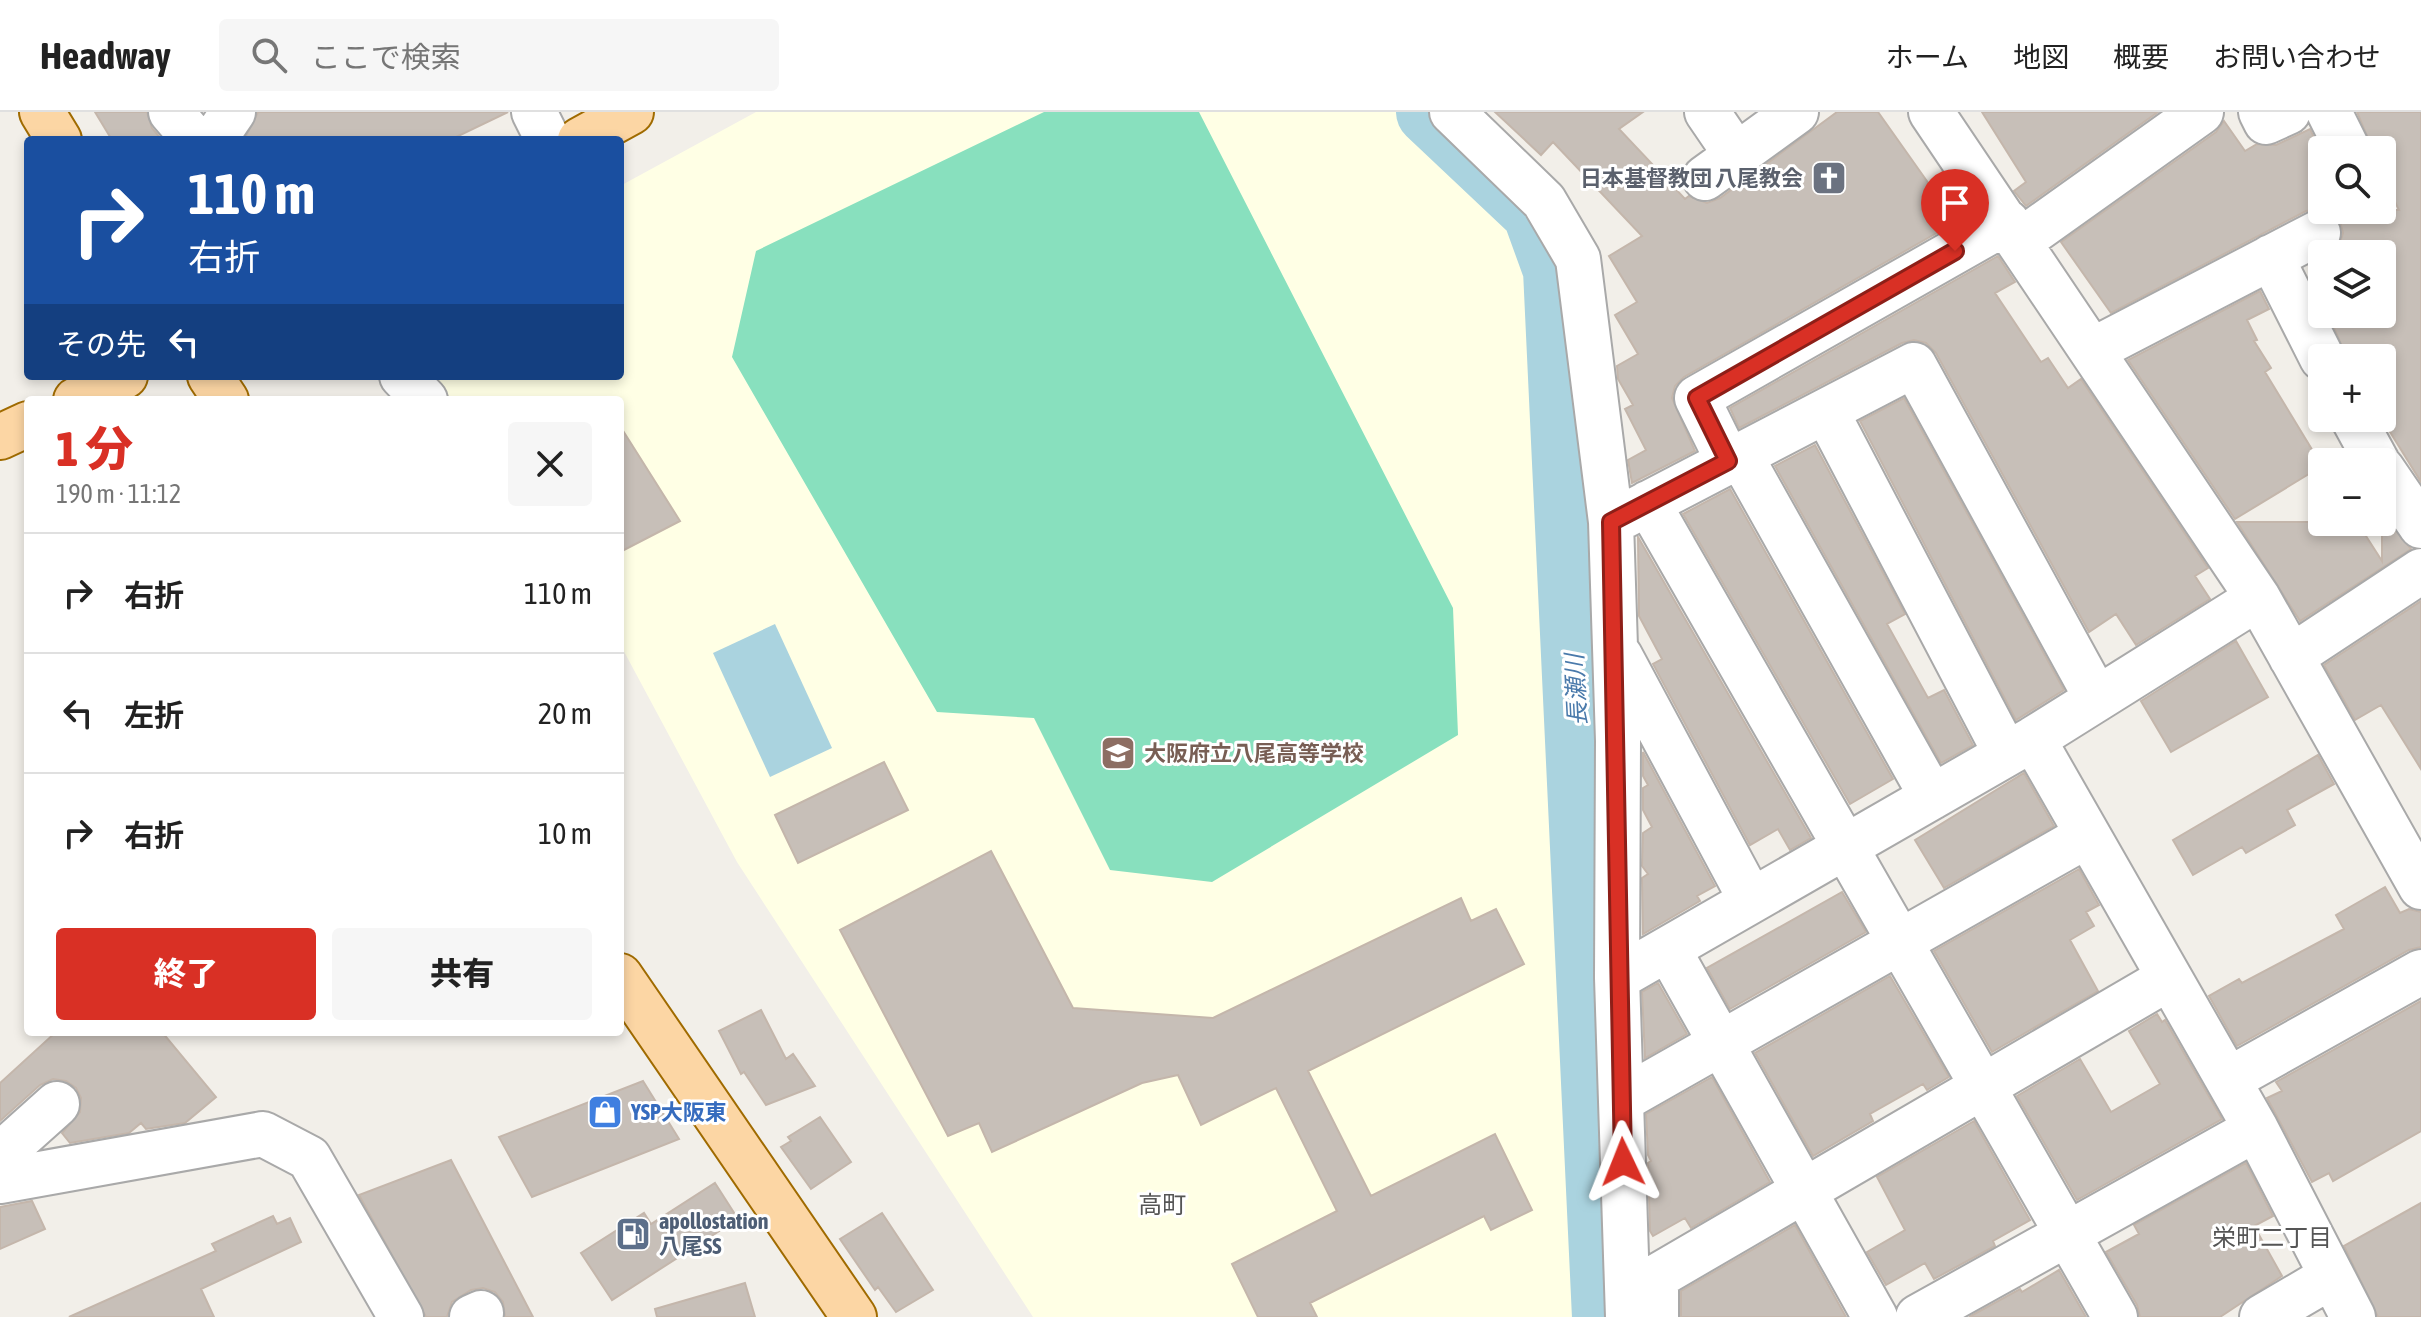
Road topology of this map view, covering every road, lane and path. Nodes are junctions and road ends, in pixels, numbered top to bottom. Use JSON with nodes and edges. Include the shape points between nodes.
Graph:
{"nodes":[{"id":1,"x":42,"y":112,"type":"edge"},
{"id":2,"x":171,"y":112,"type":"edge"},
{"id":3,"x":233,"y":112,"type":"edge"},
{"id":4,"x":534,"y":112,"type":"edge"},
{"id":5,"x":631,"y":112,"type":"edge"},
{"id":6,"x":1452,"y":112,"type":"edge"},
{"id":7,"x":1707,"y":112,"type":"edge"},
{"id":8,"x":1796,"y":112,"type":"edge"},
{"id":9,"x":1931,"y":112,"type":"edge"},
{"id":10,"x":1963,"y":112,"type":"edge"},
{"id":11,"x":2201,"y":112,"type":"edge"},
{"id":12,"x":2261,"y":112,"type":"edge"},
{"id":13,"x":2288,"y":112,"type":"edge"},
{"id":14,"x":2329,"y":112,"type":"edge"},
{"id":15,"x":57,"y":136,"type":"edge"},
{"id":16,"x":192,"y":136,"type":"edge"},
{"id":17,"x":217,"y":136,"type":"edge"},
{"id":18,"x":546,"y":136,"type":"edge"},
{"id":19,"x":587,"y":136,"type":"edge"},
{"id":20,"x":2341,"y":136,"type":"edge"},
{"id":21,"x":1971,"y":168,"type":"junction"},
{"id":22,"x":2013,"y":231,"type":"junction"},
{"id":23,"x":2318,"y":233,"type":"dead end"},
{"id":24,"x":2271,"y":257,"type":"junction"},
{"id":25,"x":2315,"y":344,"type":"edge"},
{"id":26,"x":2093,"y":350,"type":"junction"},
{"id":27,"x":117,"y":380,"type":"edge"},
{"id":28,"x":406,"y":380,"type":"edge"},
{"id":29,"x":84,"y":396,"type":"edge"},
{"id":30,"x":421,"y":396,"type":"edge"},
{"id":31,"x":1826,"y":411,"type":"junction"},
{"id":32,"x":24,"y":426,"type":"edge"},
{"id":33,"x":0,"y":437,"type":"edge"},
{"id":34,"x":1734,"y":458,"type":"junction"},
{"id":35,"x":2396,"y":489,"type":"edge"},
{"id":36,"x":1629,"y":513,"type":"junction"},
{"id":37,"x":2421,"y":526,"type":"edge"},
{"id":38,"x":2421,"y":571,"type":"edge"},
{"id":39,"x":2258,"y":598,"type":"junction"},
{"id":40,"x":1615,"y":647,"type":"junction"},
{"id":41,"x":2291,"y":657,"type":"junction"},
{"id":42,"x":2097,"y":699,"type":"junction"},
{"id":43,"x":2020,"y":746,"type":"junction"},
{"id":44,"x":1932,"y":797,"type":"junction"},
{"id":45,"x":2088,"y":835,"type":"junction"},
{"id":46,"x":1845,"y":847,"type":"junction"},
{"id":47,"x":2421,"y":887,"type":"edge"},
{"id":48,"x":1751,"y":900,"type":"junction"},
{"id":49,"x":1899,"y":943,"type":"junction"},
{"id":50,"x":1668,"y":949,"type":"junction"},
{"id":51,"x":2421,"y":972,"type":"edge"},
{"id":52,"x":1617,"y":978,"type":"junction"},
{"id":53,"x":2169,"y":978,"type":"junction"},
{"id":54,"x":624,"y":982,"type":"edge"},
{"id":55,"x":1722,"y":1043,"type":"junction"},
{"id":56,"x":2228,"y":1080,"type":"junction"},
{"id":57,"x":1983,"y":1086,"type":"junction"},
{"id":58,"x":1621,"y":1100,"type":"junction"},
{"id":59,"x":57,"y":1104,"type":"dead end"},
{"id":60,"x":2256,"y":1129,"type":"junction"},
{"id":61,"x":0,"y":1155,"type":"edge"},
{"id":62,"x":0,"y":1181,"type":"edge"},
{"id":63,"x":1804,"y":1191,"type":"junction"},
{"id":64,"x":2068,"y":1234,"type":"junction"},
{"id":65,"x":2332,"y":1276,"type":"junction"},
{"id":66,"x":401,"y":1317,"type":"edge"},
{"id":67,"x":854,"y":1317,"type":"edge"},
{"id":68,"x":1628,"y":1317,"type":"edge"},
{"id":69,"x":1656,"y":1317,"type":"edge"},
{"id":70,"x":1875,"y":1317,"type":"edge"},
{"id":71,"x":1918,"y":1317,"type":"edge"},
{"id":72,"x":2115,"y":1317,"type":"edge"},
{"id":73,"x":2262,"y":1317,"type":"edge"},
{"id":74,"x":2353,"y":1317,"type":"edge"}],
"edges":[{"from":1,"to":15,"type":"main road"},
{"from":2,"to":16,"type":"street"},
{"from":3,"to":17,"type":"street"},
{"from":4,"to":18,"type":"street"},
{"from":5,"to":19,"type":"main road"},
{"from":6,"to":36,"type":"street","via":[[1544,201],[1578,259]]},
{"from":7,"to":8,"type":"street","via":[[1720,165]]},
{"from":9,"to":21,"type":"street"},
{"from":10,"to":21,"type":"street"},
{"from":11,"to":22,"type":"street"},
{"from":12,"to":13,"type":"street","via":[[2266,122]]},
{"from":14,"to":20,"type":"street"},
{"from":21,"to":22,"type":"street"},
{"from":22,"to":26,"type":"street"},
{"from":22,"to":34,"type":"street","via":[[1697,398]]},
{"from":23,"to":24,"type":"street"},
{"from":24,"to":25,"type":"street"},
{"from":24,"to":26,"type":"street"},
{"from":26,"to":39,"type":"street"},
{"from":27,"to":29,"type":"main road"},
{"from":28,"to":30,"type":"street"},
{"from":31,"to":34,"type":"street"},
{"from":31,"to":42,"type":"street","via":[[1914,365]]},
{"from":31,"to":43,"type":"street"},
{"from":32,"to":33,"type":"main road"},
{"from":34,"to":36,"type":"street"},
{"from":34,"to":44,"type":"street"},
{"from":35,"to":37,"type":"street"},
{"from":36,"to":40,"type":"street"},
{"from":36,"to":46,"type":"street"},
{"from":38,"to":41,"type":"street"},
{"from":39,"to":41,"type":"street"},
{"from":39,"to":42,"type":"street"},
{"from":40,"to":48,"type":"street"},
{"from":40,"to":52,"type":"street"},
{"from":41,"to":47,"type":"street"},
{"from":42,"to":43,"type":"street"},
{"from":43,"to":44,"type":"street"},
{"from":43,"to":45,"type":"street"},
{"from":44,"to":46,"type":"street"},
{"from":45,"to":49,"type":"street"},
{"from":45,"to":53,"type":"street"},
{"from":46,"to":48,"type":"street"},
{"from":46,"to":49,"type":"street"},
{"from":48,"to":50,"type":"street"},
{"from":49,"to":55,"type":"street"},
{"from":49,"to":57,"type":"street"},
{"from":50,"to":52,"type":"street"},
{"from":50,"to":55,"type":"street"},
{"from":51,"to":56,"type":"street"},
{"from":52,"to":58,"type":"street"},
{"from":53,"to":56,"type":"street"},
{"from":53,"to":57,"type":"street"},
{"from":54,"to":67,"type":"main road"},
{"from":55,"to":58,"type":"street"},
{"from":55,"to":63,"type":"street"},
{"from":56,"to":60,"type":"street"},
{"from":57,"to":63,"type":"street"},
{"from":57,"to":64,"type":"street"},
{"from":58,"to":68,"type":"street"},
{"from":59,"to":61,"type":"street"},
{"from":60,"to":64,"type":"street"},
{"from":60,"to":65,"type":"street"},
{"from":62,"to":66,"type":"street","via":[[263,1134],[309,1158]]},
{"from":63,"to":69,"type":"street","via":[[1656,1277]]},
{"from":63,"to":70,"type":"street"},
{"from":64,"to":71,"type":"street"},
{"from":64,"to":72,"type":"street"},
{"from":65,"to":73,"type":"street"},
{"from":65,"to":74,"type":"street"}]}
